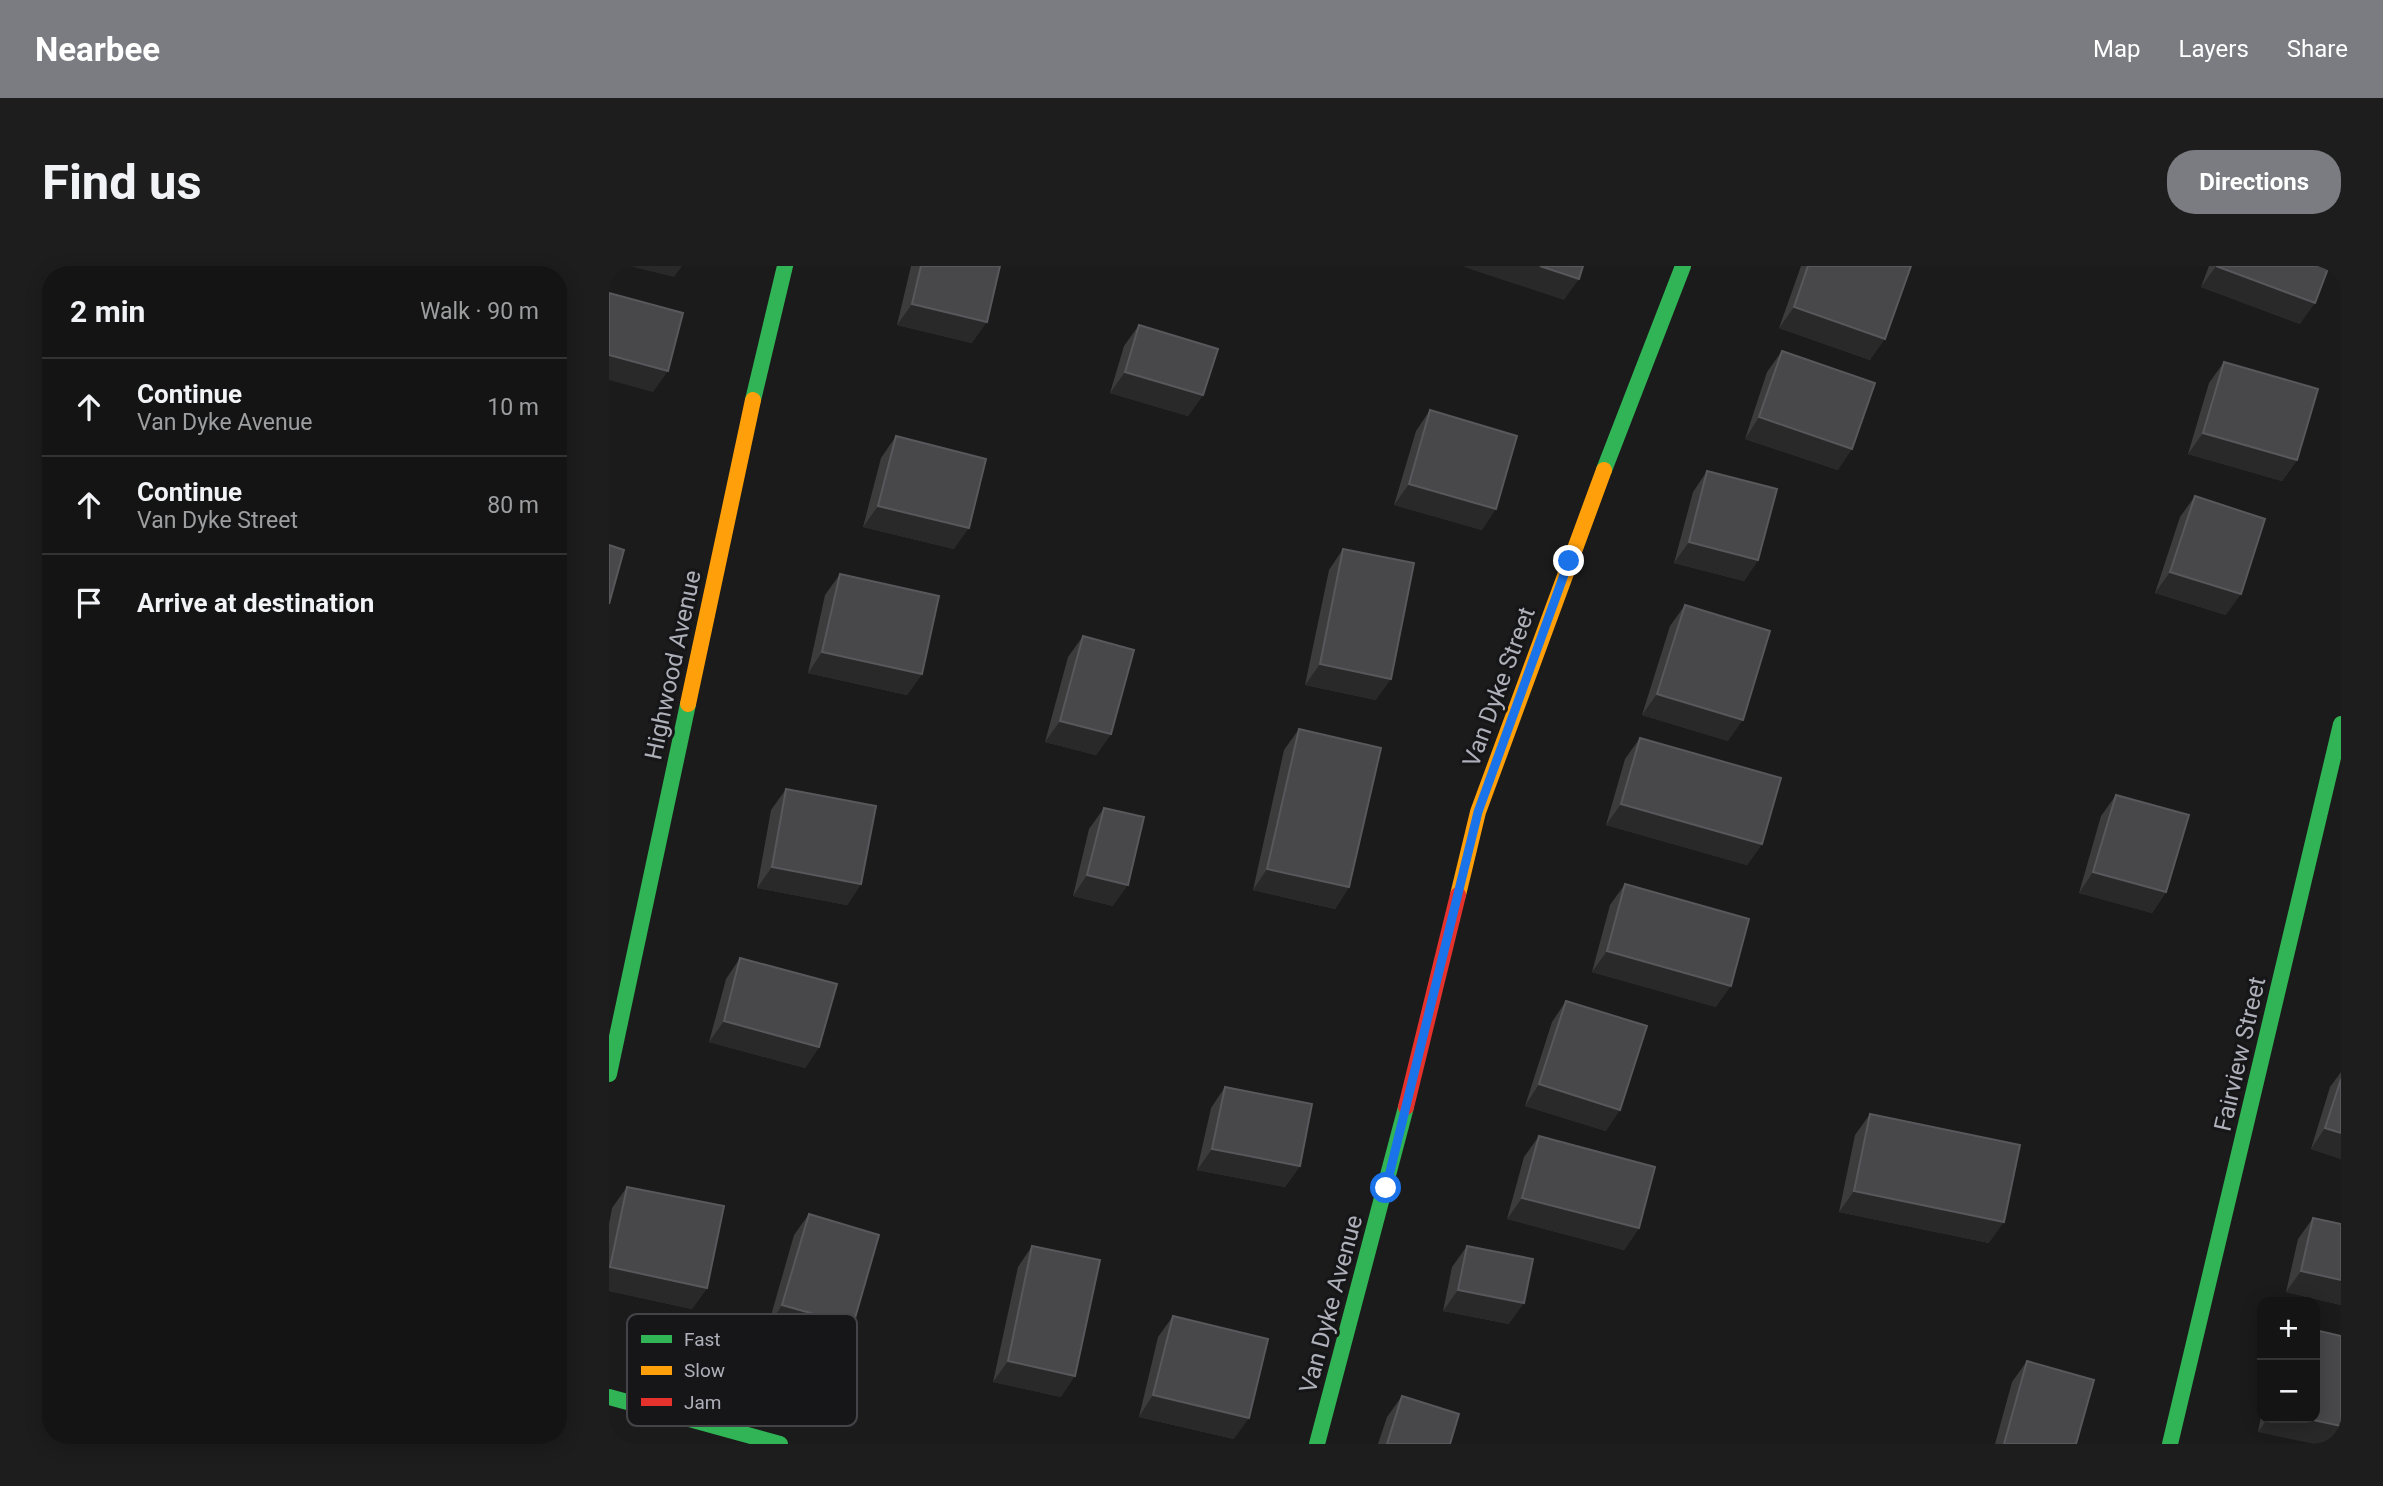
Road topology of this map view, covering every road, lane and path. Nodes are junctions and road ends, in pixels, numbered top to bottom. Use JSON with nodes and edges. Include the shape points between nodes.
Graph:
{"nodes":[{"id":1,"x":785,"y":266,"type":"edge"},
{"id":2,"x":1683,"y":266,"type":"edge"},
{"id":3,"x":2341,"y":724,"type":"edge"},
{"id":4,"x":609,"y":1074,"type":"edge"},
{"id":5,"x":1399,"y":1136,"type":"joint"},
{"id":6,"x":609,"y":1397,"type":"edge"},
{"id":7,"x":627,"y":1402,"type":"edge"},
{"id":8,"x":714,"y":1426,"type":"edge"},
{"id":9,"x":779,"y":1444,"type":"edge"},
{"id":10,"x":1317,"y":1444,"type":"edge"},
{"id":11,"x":2170,"y":1444,"type":"edge"}],
"edges":[{"from":1,"to":4,"type":"street","name":"Highwood Avenue"},
{"from":2,"to":5,"type":"street","name":"Van Dyke Street","via":[[1478,812]]},
{"from":3,"to":11,"type":"street","name":"Fairview Street"},
{"from":5,"to":10,"type":"street","name":"Van Dyke Avenue"},
{"from":6,"to":7,"type":"street"},
{"from":8,"to":9,"type":"street"}]}
